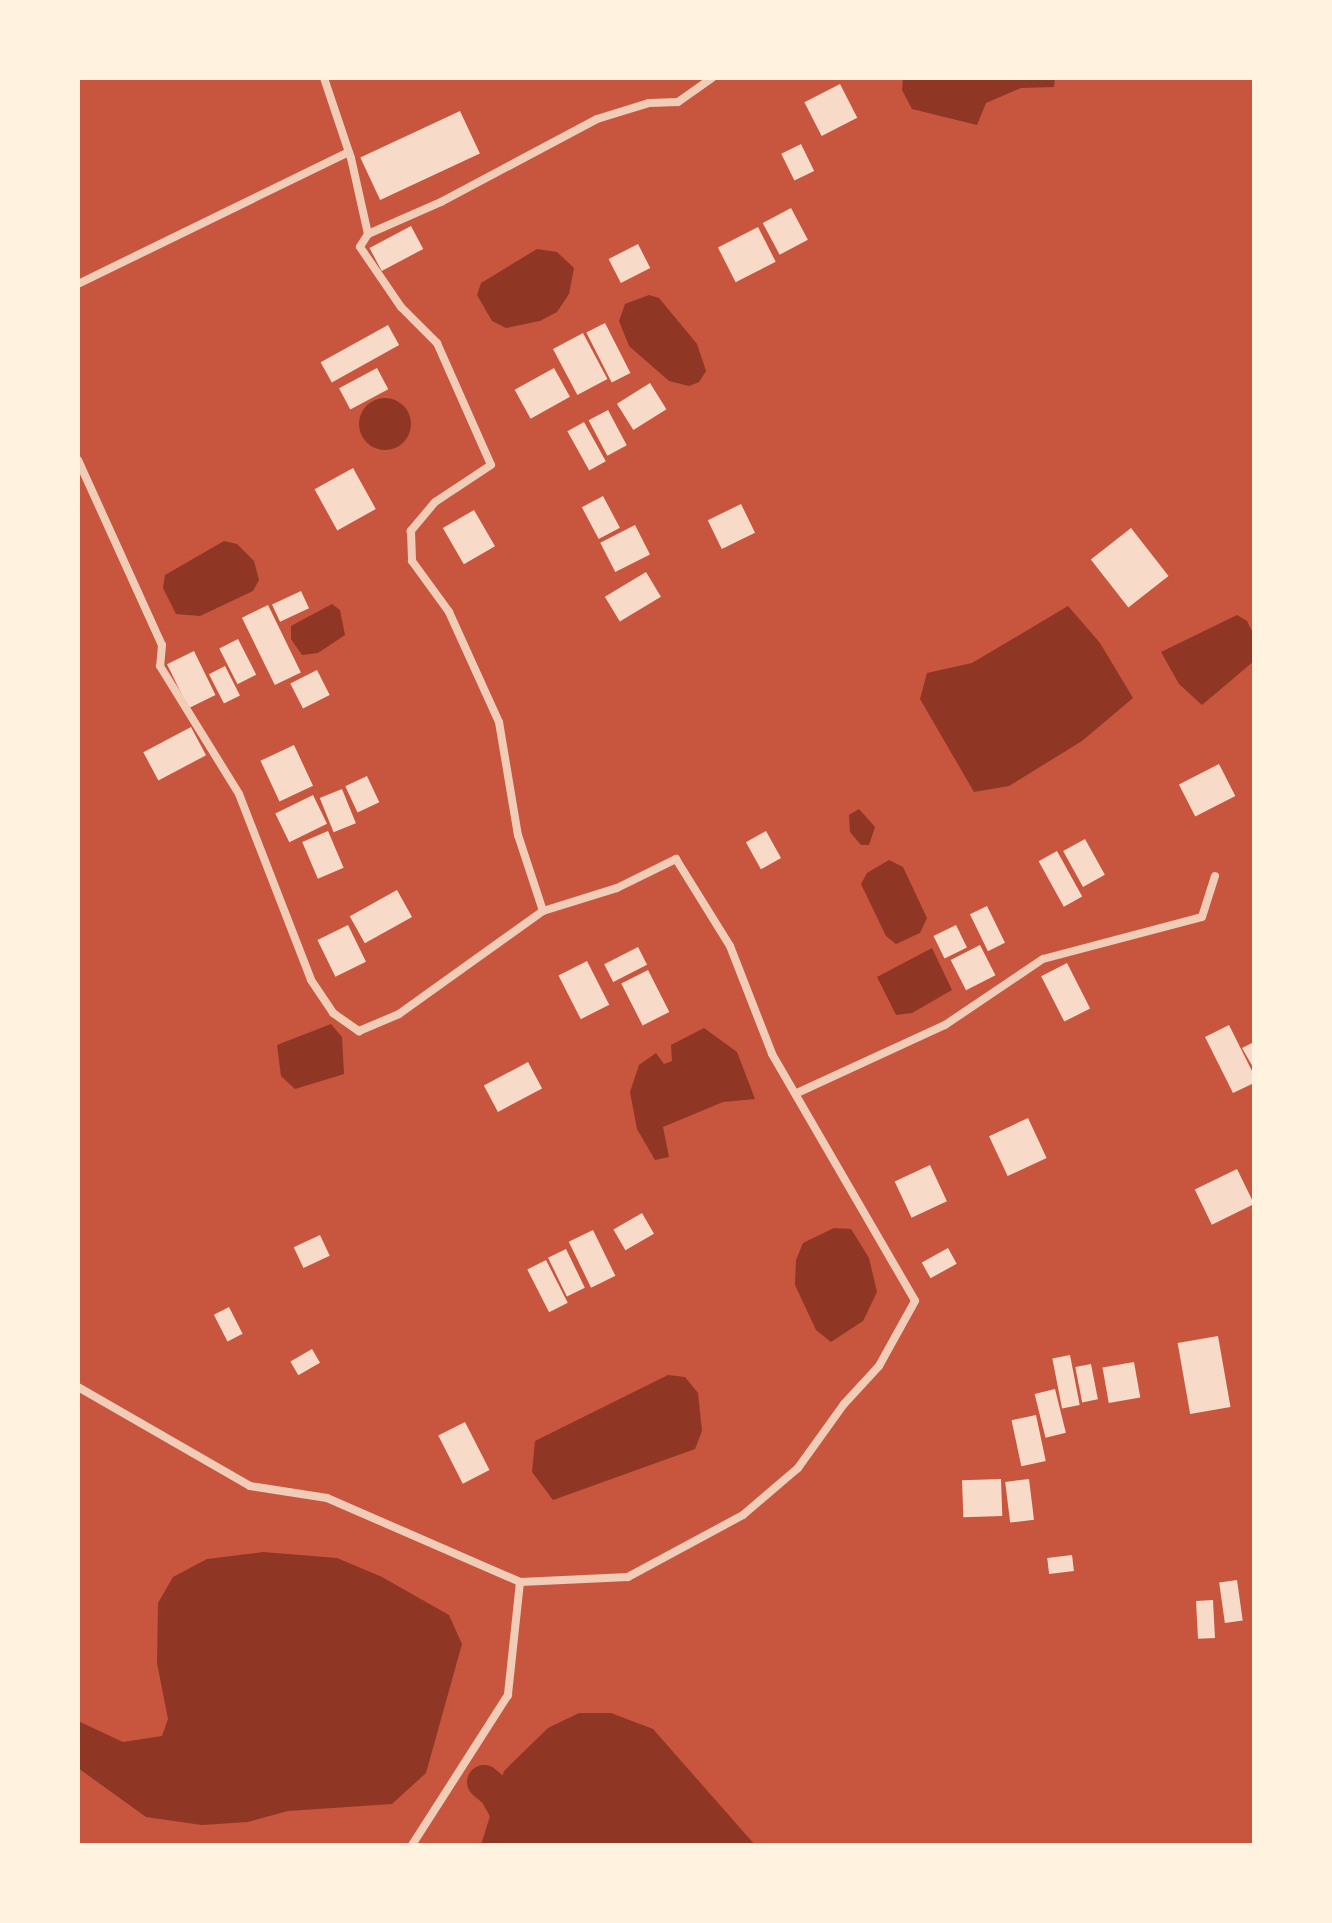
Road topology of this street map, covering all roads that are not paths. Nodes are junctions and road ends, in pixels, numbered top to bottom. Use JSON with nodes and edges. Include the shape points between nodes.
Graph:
{"nodes":[{"id":1,"x":324,"y":78,"type":"edge"},
{"id":2,"x":712,"y":78,"type":"edge"},
{"id":3,"x":349,"y":152,"type":"junction"},
{"id":4,"x":368,"y":234,"type":"junction"},
{"id":5,"x":78,"y":284,"type":"edge"},
{"id":6,"x":78,"y":460,"type":"edge"},
{"id":7,"x":1215,"y":876,"type":"dead end"},
{"id":8,"x":543,"y":911,"type":"junction"},
{"id":9,"x":797,"y":1093,"type":"junction"},
{"id":10,"x":78,"y":1387,"type":"edge"},
{"id":11,"x":520,"y":1582,"type":"junction"},
{"id":12,"x":412,"y":1845,"type":"edge"}],
"edges":[{"from":1,"to":3,"type":"street"},
{"from":2,"to":4,"type":"street","via":[[678,102],[649,103],[597,119],[454,196]]},
{"from":3,"to":4,"type":"street"},
{"from":3,"to":5,"type":"street"},
{"from":4,"to":8,"type":"street","via":[[360,247],[401,307],[437,343],[491,465],[435,502],[411,531],[412,561],[449,612],[495,710],[514,790],[518,835]]},
{"from":6,"to":8,"type":"street","via":[[162,645],[160,666],[239,794],[311,980],[333,1013],[359,1031],[399,1014]]},
{"from":7,"to":9,"type":"street","via":[[1202,917],[1043,959],[945,1025]]},
{"from":8,"to":9,"type":"street","via":[[617,888],[676,859],[730,946],[772,1054]]},
{"from":9,"to":11,"type":"street","via":[[915,1301],[879,1366],[798,1468],[743,1515],[628,1577]]},
{"from":10,"to":11,"type":"street","via":[[250,1486],[327,1498]]},
{"from":11,"to":12,"type":"street","via":[[508,1695]]}]}
